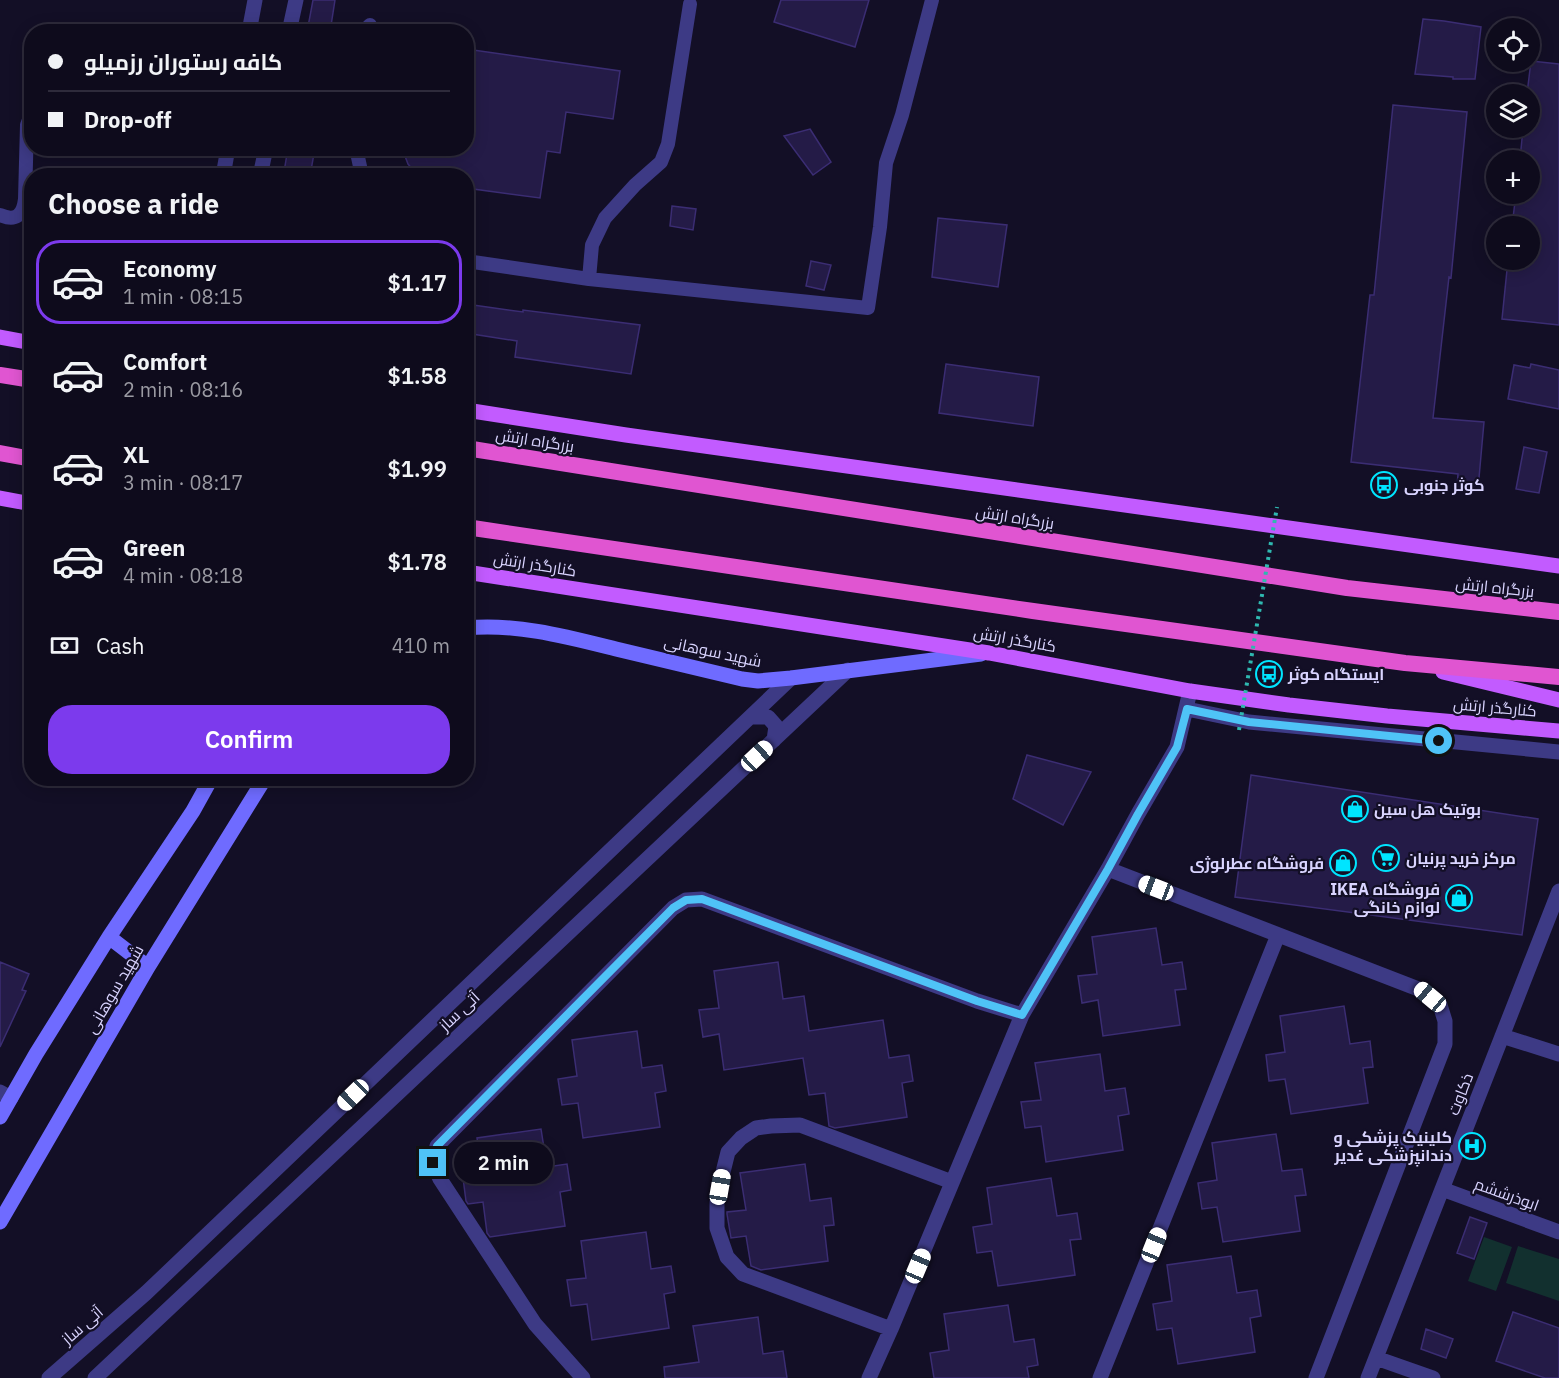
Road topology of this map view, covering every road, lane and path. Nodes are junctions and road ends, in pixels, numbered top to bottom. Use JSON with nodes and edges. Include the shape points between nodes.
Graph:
{"nodes":[{"id":1,"x":255,"y":0,"type":"edge"},
{"id":2,"x":296,"y":0,"type":"edge"},
{"id":3,"x":932,"y":0,"type":"edge"},
{"id":4,"x":690,"y":4,"type":"dead end"},
{"id":5,"x":250,"y":24,"type":"edge"},
{"id":6,"x":291,"y":24,"type":"edge"},
{"id":7,"x":24,"y":208,"type":"edge"},
{"id":8,"x":0,"y":216,"type":"edge"},
{"id":9,"x":474,"y":262,"type":"edge"},
{"id":10,"x":589,"y":279,"type":"junction"},
{"id":11,"x":0,"y":337,"type":"edge"},
{"id":12,"x":24,"y":341,"type":"edge"},
{"id":13,"x":0,"y":375,"type":"edge"},
{"id":14,"x":24,"y":379,"type":"edge"},
{"id":15,"x":474,"y":411,"type":"edge"},
{"id":16,"x":474,"y":449,"type":"edge"},
{"id":17,"x":0,"y":453,"type":"edge"},
{"id":18,"x":24,"y":458,"type":"edge"},
{"id":19,"x":0,"y":498,"type":"edge"},
{"id":20,"x":24,"y":502,"type":"edge"},
{"id":21,"x":1277,"y":507,"type":"dead end"},
{"id":22,"x":474,"y":527,"type":"edge"},
{"id":23,"x":1559,"y":566,"type":"edge"},
{"id":24,"x":474,"y":573,"type":"edge"},
{"id":25,"x":1559,"y":612,"type":"edge"},
{"id":26,"x":474,"y":628,"type":"edge"},
{"id":27,"x":989,"y":652,"type":"junction"},
{"id":28,"x":1405,"y":663,"type":"junction"},
{"id":29,"x":848,"y":670,"type":"junction"},
{"id":30,"x":1559,"y":677,"type":"edge"},
{"id":31,"x":791,"y":678,"type":"junction"},
{"id":32,"x":1190,"y":691,"type":"junction"},
{"id":33,"x":1559,"y":700,"type":"edge"},
{"id":34,"x":1187,"y":709,"type":"junction"},
{"id":35,"x":751,"y":717,"type":"junction"},
{"id":36,"x":1239,"y":730,"type":"dead end"},
{"id":37,"x":1559,"y":731,"type":"edge"},
{"id":38,"x":774,"y":740,"type":"junction"},
{"id":39,"x":1559,"y":752,"type":"edge"},
{"id":40,"x":207,"y":786,"type":"edge"},
{"id":41,"x":260,"y":786,"type":"edge"},
{"id":42,"x":1108,"y":869,"type":"junction"},
{"id":43,"x":1559,"y":891,"type":"edge"},
{"id":44,"x":1278,"y":934,"type":"junction"},
{"id":45,"x":109,"y":937,"type":"junction"},
{"id":46,"x":148,"y":967,"type":"junction"},
{"id":47,"x":1022,"y":1015,"type":"junction"},
{"id":48,"x":1502,"y":1036,"type":"junction"},
{"id":49,"x":1559,"y":1054,"type":"edge"},
{"id":50,"x":6,"y":1095,"type":"edge"},
{"id":51,"x":0,"y":1118,"type":"edge"},
{"id":52,"x":952,"y":1182,"type":"junction"},
{"id":53,"x":1442,"y":1189,"type":"junction"},
{"id":54,"x":0,"y":1222,"type":"edge"},
{"id":55,"x":1559,"y":1232,"type":"edge"},
{"id":56,"x":146,"y":1293,"type":"junction"},
{"id":57,"x":165,"y":1313,"type":"junction"},
{"id":58,"x":891,"y":1329,"type":"junction"},
{"id":59,"x":1376,"y":1358,"type":"junction"},
{"id":60,"x":49,"y":1378,"type":"edge"},
{"id":61,"x":95,"y":1378,"type":"edge"},
{"id":62,"x":583,"y":1378,"type":"edge"},
{"id":63,"x":868,"y":1378,"type":"edge"},
{"id":64,"x":1100,"y":1378,"type":"edge"},
{"id":65,"x":1316,"y":1378,"type":"edge"},
{"id":66,"x":1368,"y":1378,"type":"edge"},
{"id":67,"x":1433,"y":1378,"type":"edge"}],
"edges":[{"from":1,"to":5,"type":"street"},
{"from":2,"to":6,"type":"street"},
{"from":3,"to":10,"type":"lane","via":[[886,163],[868,308]]},
{"from":4,"to":10,"type":"lane","via":[[668,144],[661,162],[605,218],[592,245]]},
{"from":7,"to":8,"type":"lane","via":[[18,216]]},
{"from":9,"to":10,"type":"lane"},
{"from":11,"to":12,"type":"main road"},
{"from":13,"to":14,"type":"highway"},
{"from":15,"to":23,"type":"main road"},
{"from":16,"to":25,"type":"highway","name":"بزرگراه ارتش","via":[[1347,588]]},
{"from":17,"to":18,"type":"highway"},
{"from":19,"to":20,"type":"main road"},
{"from":21,"to":36,"type":"path","bridge":true},
{"from":22,"to":28,"type":"highway"},
{"from":24,"to":27,"type":"main road","name":"کنارگذر ارتش"},
{"from":26,"to":31,"type":"main road","name":"شهید سوهانی","via":[[508,627],[547,634],[742,679]]},
{"from":27,"to":29,"type":"main road","name":"شهید سوهانی"},
{"from":27,"to":32,"type":"main road","name":"کنارگذر ارتش"},
{"from":28,"to":30,"type":"highway"},
{"from":28,"to":33,"type":"main road"},
{"from":29,"to":31,"type":"main road","name":"شهید سوهانی"},
{"from":29,"to":38,"type":"street","name":"آتی ساز"},
{"from":31,"to":35,"type":"street","name":"آتی ساز"},
{"from":32,"to":34,"type":"street"},
{"from":32,"to":37,"type":"main road","name":"کنارگذر ارتش","via":[[1387,716]]},
{"from":34,"to":39,"type":"street","via":[[1249,722]]},
{"from":34,"to":42,"type":"street","via":[[1177,747]]},
{"from":35,"to":38,"type":"street","via":[[768,717],[776,726]]},
{"from":35,"to":56,"type":"street","name":"آتی ساز"},
{"from":38,"to":57,"type":"street","name":"آتی ساز"},
{"from":40,"to":45,"type":"main road","name":"شهید سوهانی"},
{"from":41,"to":46,"type":"main road","name":"شهید سوهانی"},
{"from":42,"to":44,"type":"street"},
{"from":42,"to":47,"type":"street"},
{"from":43,"to":48,"type":"street","name":"ذکاوت"},
{"from":44,"to":64,"type":"street"},
{"from":44,"to":65,"type":"street","via":[[1421,990],[1440,1005],[1445,1022],[1445,1044]]},
{"from":45,"to":46,"type":"main road"},
{"from":45,"to":50,"type":"main road","name":"شهید سوهانی"},
{"from":46,"to":54,"type":"main road","name":"شهید سوهانی"},
{"from":47,"to":52,"type":"street"},
{"from":47,"to":62,"type":"street","via":[[702,899],[686,900],[673,908],[437,1146],[433,1163],[536,1324]]},
{"from":48,"to":49,"type":"street"},
{"from":48,"to":53,"type":"street","name":"ذکاوت"},
{"from":50,"to":51,"type":"main road","name":"شهید سوهانی"},
{"from":52,"to":58,"type":"street"},
{"from":52,"to":58,"type":"street","via":[[800,1125],[756,1128],[728,1152],[717,1202],[717,1228],[732,1263],[743,1274]]},
{"from":53,"to":55,"type":"street","name":"ابوذرششم"},
{"from":53,"to":59,"type":"street","name":"ذکاوت"},
{"from":56,"to":57,"type":"street"},
{"from":56,"to":60,"type":"street","name":"آتی ساز"},
{"from":57,"to":61,"type":"street","name":"آتی ساز"},
{"from":58,"to":63,"type":"street"},
{"from":59,"to":66,"type":"street","name":"ذکاوت"},
{"from":59,"to":67,"type":"street"}]}
